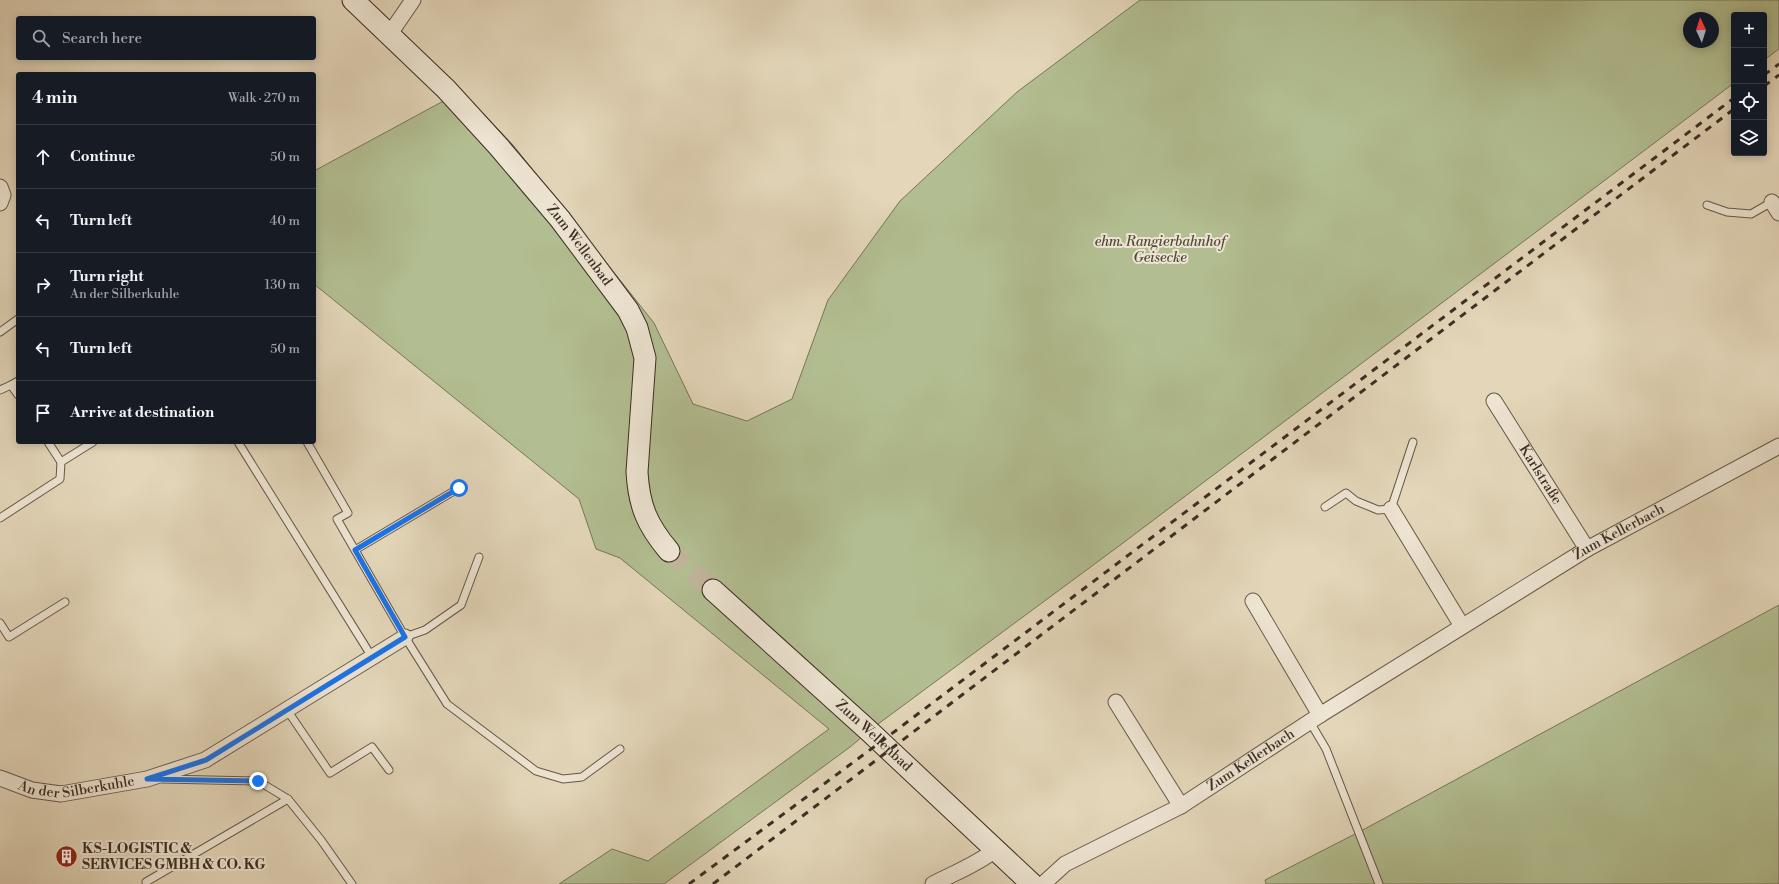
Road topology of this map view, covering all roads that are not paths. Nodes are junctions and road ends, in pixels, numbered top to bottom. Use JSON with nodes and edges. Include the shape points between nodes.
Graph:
{"nodes":[{"id":1,"x":353,"y":0,"type":"edge"},
{"id":2,"x":413,"y":0,"type":"edge"},
{"id":3,"x":389,"y":35,"type":"junction"},
{"id":4,"x":0,"y":187,"type":"edge"},
{"id":5,"x":0,"y":203,"type":"edge"},
{"id":6,"x":1707,"y":205,"type":"dead end"},
{"id":7,"x":1776,"y":207,"type":"edge"},
{"id":8,"x":16,"y":320,"type":"edge"},
{"id":9,"x":0,"y":332,"type":"edge"},
{"id":10,"x":16,"y":381,"type":"edge"},
{"id":11,"x":11,"y":385,"type":"junction"},
{"id":12,"x":0,"y":390,"type":"edge"},
{"id":13,"x":16,"y":392,"type":"edge"},
{"id":14,"x":1494,"y":401,"type":"dead end"},
{"id":15,"x":1413,"y":442,"type":"dead end"},
{"id":16,"x":49,"y":444,"type":"edge"},
{"id":17,"x":90,"y":444,"type":"edge"},
{"id":18,"x":239,"y":444,"type":"edge"},
{"id":19,"x":307,"y":444,"type":"edge"},
{"id":20,"x":1779,"y":446,"type":"edge"},
{"id":21,"x":61,"y":462,"type":"junction"},
{"id":22,"x":459,"y":488,"type":"dead end"},
{"id":23,"x":1325,"y":507,"type":"dead end"},
{"id":24,"x":1391,"y":509,"type":"junction"},
{"id":25,"x":0,"y":518,"type":"edge"},
{"id":26,"x":1586,"y":549,"type":"junction"},
{"id":27,"x":355,"y":550,"type":"junction"},
{"id":28,"x":669,"y":551,"type":"tunnel mouth"},
{"id":29,"x":479,"y":557,"type":"dead end"},
{"id":30,"x":713,"y":590,"type":"tunnel mouth"},
{"id":31,"x":65,"y":602,"type":"dead end"},
{"id":32,"x":1253,"y":602,"type":"dead end"},
{"id":33,"x":0,"y":623,"type":"edge"},
{"id":34,"x":1462,"y":626,"type":"junction"},
{"id":35,"x":405,"y":637,"type":"junction"},
{"id":36,"x":372,"y":657,"type":"junction"},
{"id":37,"x":1116,"y":702,"type":"dead end"},
{"id":38,"x":287,"y":710,"type":"junction"},
{"id":39,"x":1315,"y":719,"type":"junction"},
{"id":40,"x":620,"y":748,"type":"dead end"},
{"id":41,"x":389,"y":770,"type":"dead end"},
{"id":42,"x":0,"y":778,"type":"edge"},
{"id":43,"x":147,"y":779,"type":"junction"},
{"id":44,"x":288,"y":799,"type":"junction"},
{"id":45,"x":1181,"y":806,"type":"junction"},
{"id":46,"x":995,"y":850,"type":"junction"},
{"id":47,"x":146,"y":882,"type":"dead end"},
{"id":48,"x":942,"y":882,"type":"edge"},
{"id":49,"x":352,"y":884,"type":"edge"},
{"id":50,"x":1032,"y":884,"type":"edge"},
{"id":51,"x":1043,"y":884,"type":"edge"},
{"id":52,"x":1379,"y":884,"type":"edge"}],
"edges":[{"from":1,"to":3,"type":"main road","name":"Zum Wellenbad"},
{"from":2,"to":3,"type":"street"},
{"from":3,"to":28,"type":"main road","name":"Zum Wellenbad","via":[[446,89],[514,164],[560,218],[628,310],[637,328],[645,358],[638,490],[646,520]]},
{"from":4,"to":5,"type":"street","via":[[3,195]]},
{"from":6,"to":7,"type":"lane","via":[[1727,212],[1751,214]]},
{"from":8,"to":9,"type":"lane"},
{"from":10,"to":11,"type":"lane"},
{"from":11,"to":12,"type":"lane"},
{"from":11,"to":13,"type":"lane"},
{"from":14,"to":26,"type":"street","name":"Karlstraße"},
{"from":15,"to":24,"type":"lane"},
{"from":16,"to":21,"type":"lane"},
{"from":17,"to":21,"type":"lane"},
{"from":18,"to":36,"type":"lane"},
{"from":19,"to":27,"type":"lane","via":[[348,513],[337,519]]},
{"from":20,"to":26,"type":"street","name":"Zum Kellerbach"},
{"from":21,"to":25,"type":"lane","via":[[60,479]]},
{"from":22,"to":27,"type":"lane"},
{"from":23,"to":24,"type":"lane","via":[[1346,493],[1356,501],[1378,510]]},
{"from":24,"to":34,"type":"street"},
{"from":26,"to":34,"type":"street","name":"Zum Kellerbach"},
{"from":27,"to":35,"type":"lane"},
{"from":29,"to":35,"type":"lane","via":[[461,605],[425,630]]},
{"from":30,"to":46,"type":"main road","name":"Zum Wellenbad","via":[[869,731]]},
{"from":31,"to":33,"type":"lane","via":[[9,637]]},
{"from":32,"to":39,"type":"street"},
{"from":34,"to":39,"type":"street","name":"Zum Kellerbach"},
{"from":35,"to":36,"type":"street","name":"An der Silberkuhle"},
{"from":35,"to":40,"type":"lane","via":[[447,704],[536,772],[563,779],[582,777]]},
{"from":36,"to":38,"type":"street","name":"An der Silberkuhle"},
{"from":37,"to":45,"type":"street"},
{"from":38,"to":41,"type":"lane","via":[[330,773],[372,747]]},
{"from":38,"to":43,"type":"street","name":"An der Silberkuhle","via":[[206,760]]},
{"from":39,"to":45,"type":"street","name":"Zum Kellerbach"},
{"from":39,"to":52,"type":"lane"},
{"from":42,"to":43,"type":"street","name":"An der Silberkuhle","via":[[32,790],[61,794]]},
{"from":43,"to":44,"type":"lane","via":[[258,781]]},
{"from":44,"to":47,"type":"lane"},
{"from":44,"to":49,"type":"lane"},
{"from":45,"to":51,"type":"street","name":"Zum Kellerbach","via":[[1065,864]]},
{"from":46,"to":48,"type":"street"},
{"from":46,"to":50,"type":"main road","name":"Zum Wellenbad"}]}
